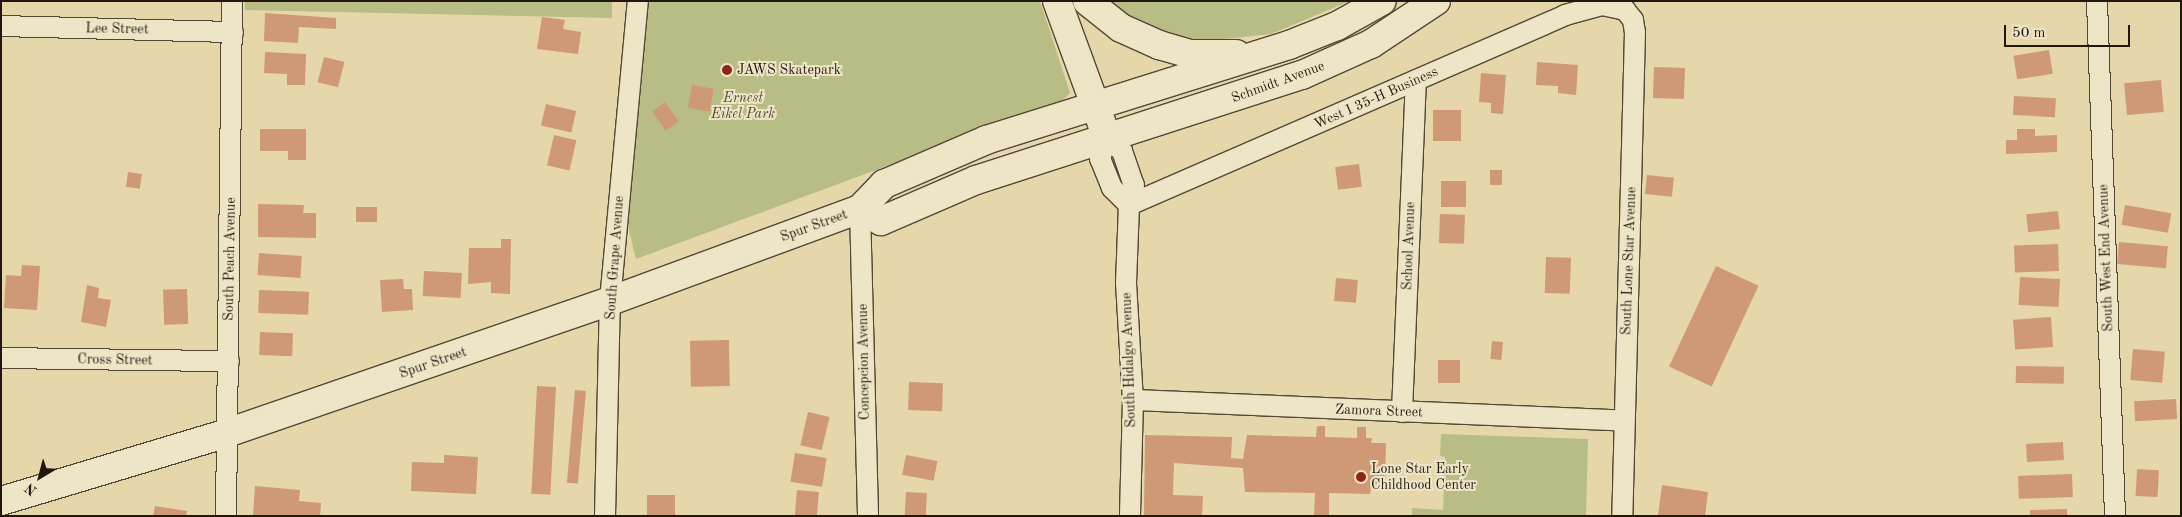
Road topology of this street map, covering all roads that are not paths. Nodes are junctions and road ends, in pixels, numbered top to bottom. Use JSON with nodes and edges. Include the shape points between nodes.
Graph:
{"nodes":[{"id":1,"x":232,"y":1,"type":"edge"},
{"id":2,"x":638,"y":1,"type":"edge"},
{"id":3,"x":1057,"y":1,"type":"edge"},
{"id":4,"x":1087,"y":1,"type":"edge"},
{"id":5,"x":1382,"y":1,"type":"edge"},
{"id":6,"x":1436,"y":1,"type":"edge"},
{"id":7,"x":2097,"y":1,"type":"edge"},
{"id":8,"x":1625,"y":10,"type":"joint"},
{"id":9,"x":1,"y":26,"type":"edge"},
{"id":10,"x":233,"y":32,"type":"junction"},
{"id":11,"x":1289,"y":45,"type":"junction"},
{"id":12,"x":1416,"y":80,"type":"junction"},
{"id":13,"x":1095,"y":109,"type":"junction"},
{"id":14,"x":1108,"y":138,"type":"junction"},
{"id":15,"x":1129,"y":205,"type":"junction"},
{"id":16,"x":860,"y":209,"type":"junction"},
{"id":17,"x":610,"y":301,"type":"junction"},
{"id":18,"x":1,"y":358,"type":"edge"},
{"id":19,"x":229,"y":361,"type":"junction"},
{"id":20,"x":1133,"y":400,"type":"junction"},
{"id":21,"x":1402,"y":412,"type":"junction"},
{"id":22,"x":1624,"y":421,"type":"junction"},
{"id":23,"x":227,"y":433,"type":"junction"},
{"id":24,"x":1,"y":501,"type":"edge"},
{"id":25,"x":226,"y":516,"type":"edge"},
{"id":26,"x":605,"y":516,"type":"edge"},
{"id":27,"x":868,"y":516,"type":"edge"},
{"id":28,"x":1130,"y":516,"type":"edge"},
{"id":29,"x":1622,"y":516,"type":"edge"},
{"id":30,"x":2115,"y":516,"type":"edge"}],
"edges":[{"from":1,"to":10,"type":"street","name":"South Peach Avenue"},
{"from":2,"to":17,"type":"street","name":"South Grape Avenue"},
{"from":3,"to":13,"type":"main road","name":"South Hidalgo Avenue"},
{"from":4,"to":11,"type":"main road","via":[[1122,28],[1191,54],[1238,54]]},
{"from":5,"to":11,"type":"main road","via":[[1337,26]]},
{"from":6,"to":14,"type":"main road","name":"Schmidt Avenue","via":[[1402,26],[1327,65]]},
{"from":7,"to":30,"type":"street","name":"South West End Avenue"},
{"from":8,"to":12,"type":"street","name":"West I 35-H Business","via":[[1611,5],[1578,10]]},
{"from":8,"to":22,"type":"street","name":"South Lone Star Avenue","via":[[1635,32]]},
{"from":9,"to":10,"type":"street","name":"Lee Street"},
{"from":10,"to":19,"type":"street","name":"South Peach Avenue"},
{"from":11,"to":13,"type":"main road"},
{"from":12,"to":15,"type":"street","name":"West I 35-H Business"},
{"from":12,"to":21,"type":"street","name":"School Avenue"},
{"from":13,"to":14,"type":"main road","name":"South Hidalgo Avenue"},
{"from":13,"to":16,"type":"main road","name":"Spur Street","via":[[978,144],[884,184]]},
{"from":14,"to":15,"type":"street","name":"South Hidalgo Avenue","via":[[1122,151],[1134,185]]},
{"from":14,"to":16,"type":"main road","name":"Spur Street","via":[[976,180],[881,221]]},
{"from":15,"to":20,"type":"street","name":"South Hidalgo Avenue","via":[[1126,283]]},
{"from":16,"to":17,"type":"main road","name":"Spur Street"},
{"from":16,"to":27,"type":"street","name":"Concepcion Avenue"},
{"from":17,"to":23,"type":"main road","name":"Spur Street"},
{"from":17,"to":26,"type":"street","name":"South Grape Avenue"},
{"from":18,"to":19,"type":"street","name":"Cross Street"},
{"from":19,"to":23,"type":"street","name":"South Peach Avenue"},
{"from":20,"to":21,"type":"street","name":"Zamora Street"},
{"from":20,"to":28,"type":"street","name":"South Hidalgo Avenue"},
{"from":21,"to":22,"type":"street","name":"Zamora Street"},
{"from":22,"to":29,"type":"street","name":"South Lone Star Avenue"},
{"from":23,"to":24,"type":"main road","name":"Spur Street"},
{"from":23,"to":25,"type":"street","name":"South Peach Avenue"}]}
